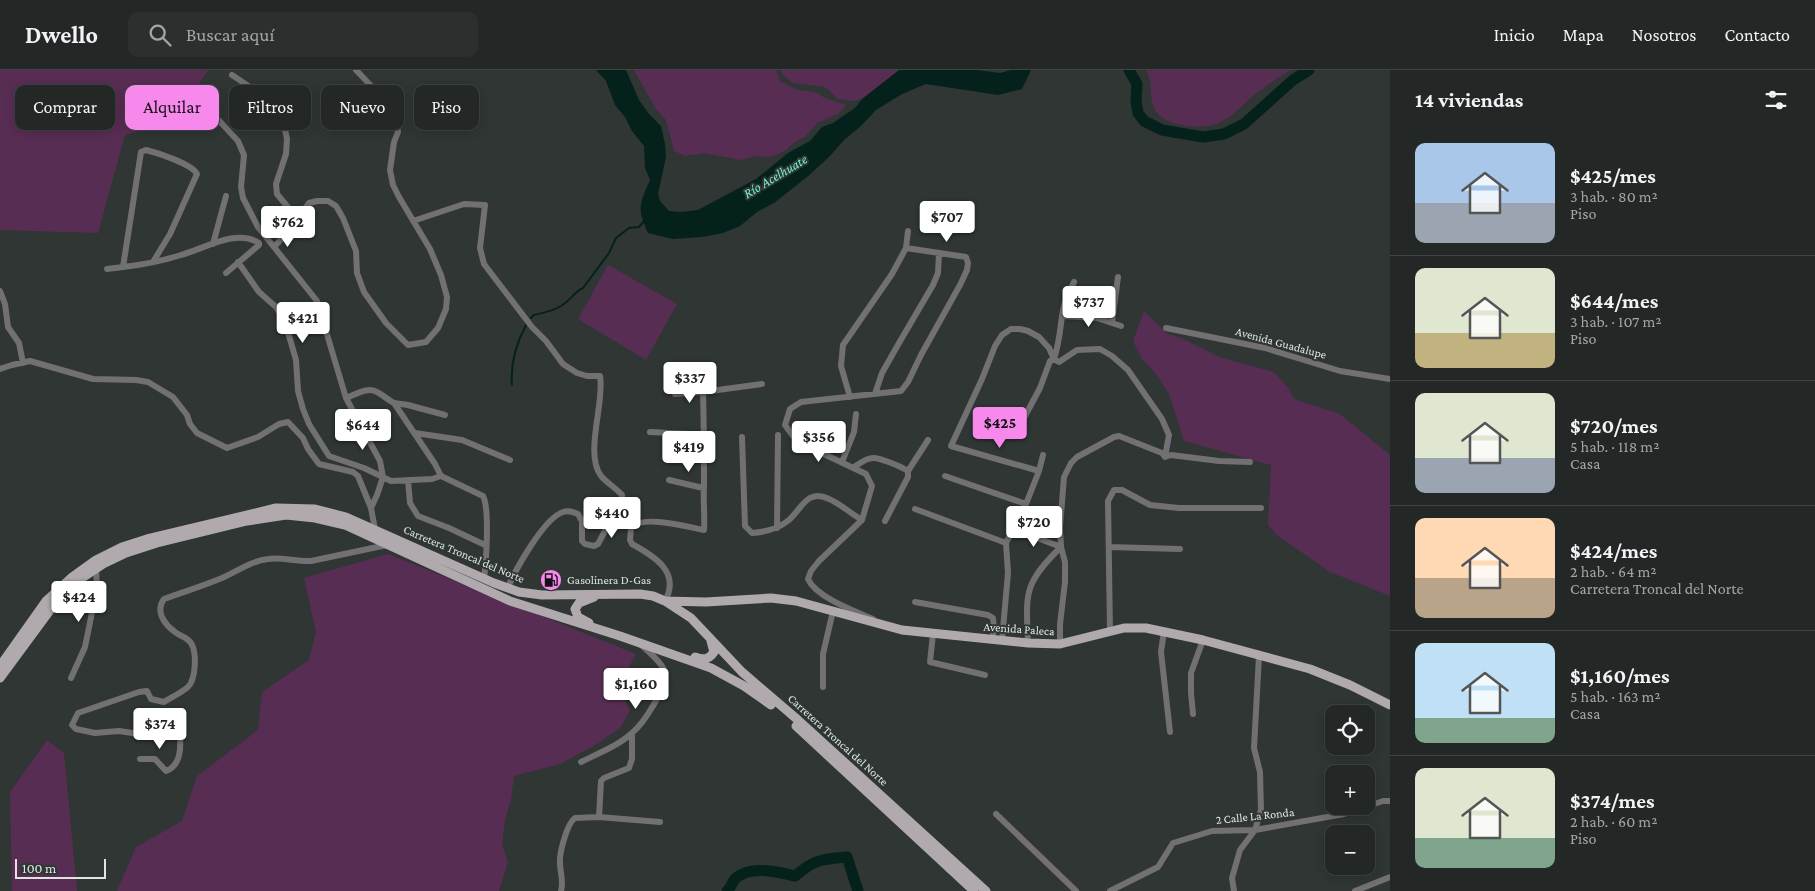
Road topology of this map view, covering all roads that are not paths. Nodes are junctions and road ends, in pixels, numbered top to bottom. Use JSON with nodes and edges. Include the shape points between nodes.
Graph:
{"nodes":[{"id":1,"x":356,"y":70,"type":"edge"},
{"id":2,"x":232,"y":75,"type":"dead end"},
{"id":3,"x":219,"y":121,"type":"edge"},
{"id":4,"x":226,"y":196,"type":"dead end"},
{"id":5,"x":297,"y":218,"type":"junction"},
{"id":6,"x":413,"y":221,"type":"junction"},
{"id":7,"x":908,"y":231,"type":"dead end"},
{"id":8,"x":259,"y":243,"type":"junction"},
{"id":9,"x":212,"y":244,"type":"junction"},
{"id":10,"x":272,"y":244,"type":"junction"},
{"id":11,"x":906,"y":248,"type":"junction"},
{"id":12,"x":939,"y":252,"type":"junction"},
{"id":13,"x":153,"y":262,"type":"junction"},
{"id":14,"x":238,"y":262,"type":"junction"},
{"id":15,"x":123,"y":267,"type":"junction"},
{"id":16,"x":107,"y":269,"type":"dead end"},
{"id":17,"x":226,"y":273,"type":"dead end"},
{"id":18,"x":1118,"y":277,"type":"dead end"},
{"id":19,"x":1074,"y":282,"type":"dead end"},
{"id":20,"x":0,"y":291,"type":"edge"},
{"id":21,"x":1062,"y":316,"type":"junction"},
{"id":22,"x":1112,"y":322,"type":"junction"},
{"id":23,"x":1121,"y":326,"type":"dead end"},
{"id":24,"x":1166,"y":328,"type":"dead end"},
{"id":25,"x":1054,"y":359,"type":"junction"},
{"id":26,"x":23,"y":363,"type":"junction"},
{"id":27,"x":0,"y":369,"type":"edge"},
{"id":28,"x":1390,"y":379,"type":"edge"},
{"id":29,"x":762,"y":384,"type":"dead end"},
{"id":30,"x":703,"y":392,"type":"junction"},
{"id":31,"x":674,"y":394,"type":"dead end"},
{"id":32,"x":875,"y":394,"type":"junction"},
{"id":33,"x":850,"y":397,"type":"junction"},
{"id":34,"x":346,"y":398,"type":"junction"},
{"id":35,"x":394,"y":403,"type":"junction"},
{"id":36,"x":856,"y":414,"type":"dead end"},
{"id":37,"x":445,"y":415,"type":"dead end"},
{"id":38,"x":1024,"y":418,"type":"dead end"},
{"id":39,"x":650,"y":432,"type":"dead end"},
{"id":40,"x":415,"y":433,"type":"junction"},
{"id":41,"x":778,"y":435,"type":"dead end"},
{"id":42,"x":704,"y":437,"type":"junction"},
{"id":43,"x":742,"y":437,"type":"dead end"},
{"id":44,"x":928,"y":440,"type":"dead end"},
{"id":45,"x":1043,"y":455,"type":"dead end"},
{"id":46,"x":1165,"y":457,"type":"junction"},
{"id":47,"x":510,"y":460,"type":"dead end"},
{"id":48,"x":842,"y":462,"type":"junction"},
{"id":49,"x":1250,"y":462,"type":"dead end"},
{"id":50,"x":854,"y":467,"type":"junction"},
{"id":51,"x":1038,"y":471,"type":"junction"},
{"id":52,"x":908,"y":472,"type":"junction"},
{"id":53,"x":441,"y":476,"type":"junction"},
{"id":54,"x":945,"y":476,"type":"dead end"},
{"id":55,"x":382,"y":477,"type":"junction"},
{"id":56,"x":408,"y":480,"type":"junction"},
{"id":57,"x":669,"y":480,"type":"dead end"},
{"id":58,"x":703,"y":488,"type":"junction"},
{"id":59,"x":1026,"y":504,"type":"junction"},
{"id":60,"x":371,"y":508,"type":"junction"},
{"id":61,"x":1261,"y":508,"type":"dead end"},
{"id":62,"x":915,"y":509,"type":"dead end"},
{"id":63,"x":862,"y":520,"type":"junction"},
{"id":64,"x":884,"y":521,"type":"dead end"},
{"id":65,"x":777,"y":528,"type":"junction"},
{"id":66,"x":375,"y":529,"type":"junction"},
{"id":67,"x":1014,"y":529,"type":"junction"},
{"id":68,"x":388,"y":544,"type":"junction"},
{"id":69,"x":1006,"y":544,"type":"junction"},
{"id":70,"x":486,"y":546,"type":"junction"},
{"id":71,"x":1061,"y":547,"type":"junction"},
{"id":72,"x":1109,"y":547,"type":"junction"},
{"id":73,"x":1180,"y":549,"type":"dead end"},
{"id":74,"x":96,"y":568,"type":"junction"},
{"id":75,"x":484,"y":579,"type":"junction"},
{"id":76,"x":508,"y":587,"type":"junction"},
{"id":77,"x":601,"y":594,"type":"junction"},
{"id":78,"x":665,"y":601,"type":"junction"},
{"id":79,"x":710,"y":602,"type":"junction"},
{"id":80,"x":915,"y":602,"type":"dead end"},
{"id":81,"x":833,"y":611,"type":"junction"},
{"id":82,"x":691,"y":618,"type":"junction"},
{"id":83,"x":902,"y":630,"type":"junction"},
{"id":84,"x":1110,"y":631,"type":"junction"},
{"id":85,"x":605,"y":632,"type":"junction"},
{"id":86,"x":1164,"y":632,"type":"junction"},
{"id":87,"x":933,"y":634,"type":"junction"},
{"id":88,"x":620,"y":636,"type":"junction"},
{"id":89,"x":711,"y":639,"type":"junction"},
{"id":90,"x":992,"y":640,"type":"junction"},
{"id":91,"x":1002,"y":640,"type":"junction"},
{"id":92,"x":1203,"y":640,"type":"junction"},
{"id":93,"x":639,"y":643,"type":"junction"},
{"id":94,"x":1028,"y":643,"type":"junction"},
{"id":95,"x":1060,"y":644,"type":"junction"},
{"id":96,"x":14,"y":653,"type":"junction"},
{"id":97,"x":1259,"y":656,"type":"junction"},
{"id":98,"x":0,"y":666,"type":"edge"},
{"id":99,"x":985,"y":674,"type":"dead end"},
{"id":100,"x":0,"y":678,"type":"edge"},
{"id":101,"x":71,"y":678,"type":"dead end"},
{"id":102,"x":823,"y":686,"type":"dead end"},
{"id":103,"x":1390,"y":705,"type":"edge"},
{"id":104,"x":1193,"y":714,"type":"dead end"},
{"id":105,"x":1170,"y":732,"type":"dead end"},
{"id":106,"x":632,"y":733,"type":"junction"},
{"id":107,"x":140,"y":759,"type":"dead end"},
{"id":108,"x":581,"y":762,"type":"dead end"},
{"id":109,"x":1390,"y":801,"type":"edge"},
{"id":110,"x":996,"y":814,"type":"dead end"},
{"id":111,"x":599,"y":817,"type":"junction"},
{"id":112,"x":660,"y":822,"type":"dead end"},
{"id":113,"x":1255,"y":830,"type":"junction"},
{"id":114,"x":1390,"y":877,"type":"edge"},
{"id":115,"x":561,"y":891,"type":"edge"},
{"id":116,"x":974,"y":891,"type":"edge"},
{"id":117,"x":986,"y":891,"type":"edge"},
{"id":118,"x":1076,"y":891,"type":"edge"},
{"id":119,"x":1110,"y":891,"type":"edge"},
{"id":120,"x":1234,"y":891,"type":"edge"},
{"id":121,"x":1355,"y":891,"type":"edge"}],
"edges":[{"from":1,"to":6,"type":"street","via":[[396,117],[398,132],[390,170],[393,184]]},
{"from":2,"to":5,"type":"street","via":[[262,94],[284,124],[286,154],[275,189]]},
{"from":3,"to":10,"type":"street","via":[[238,141],[244,156],[243,198],[258,227]]},
{"from":4,"to":9,"type":"street"},
{"from":5,"to":6,"type":"street","via":[[309,203],[328,201],[336,206],[356,251],[356,273],[364,292],[386,323],[408,345],[426,342],[438,328],[446,309],[447,296],[430,249]]},
{"from":5,"to":10,"type":"street","via":[[286,234]]},
{"from":6,"to":76,"type":"street","via":[[464,204],[485,205],[480,248],[484,264],[563,364],[577,374],[600,376],[597,468],[622,495],[622,499],[594,546],[582,541],[582,521],[578,514],[561,512],[549,522],[528,550]]},
{"from":7,"to":11,"type":"street"},
{"from":8,"to":9,"type":"street","via":[[240,237]]},
{"from":8,"to":10,"type":"street"},
{"from":8,"to":14,"type":"street"},
{"from":9,"to":13,"type":"street"},
{"from":10,"to":34,"type":"street","via":[[317,301]]},
{"from":11,"to":12,"type":"street"},
{"from":11,"to":33,"type":"street","via":[[843,345],[841,366]]},
{"from":12,"to":32,"type":"street","via":[[938,273],[933,285],[894,351]]},
{"from":12,"to":32,"type":"street","via":[[966,257],[967,270],[908,382],[901,390]]},
{"from":13,"to":15,"type":"street"},
{"from":13,"to":15,"type":"street","via":[[170,234],[197,174],[171,158],[146,150],[141,152]]},
{"from":14,"to":17,"type":"street"},
{"from":14,"to":55,"type":"street","via":[[285,322],[296,360],[303,409],[328,456]]},
{"from":15,"to":16,"type":"street"},
{"from":18,"to":22,"type":"street"},
{"from":19,"to":21,"type":"street","via":[[1066,297]]},
{"from":20,"to":26,"type":"street","via":[[8,327],[19,343]]},
{"from":21,"to":22,"type":"street"},
{"from":21,"to":25,"type":"street"},
{"from":22,"to":23,"type":"street"},
{"from":24,"to":28,"type":"street","name":"Avenida Guadalupe","via":[[1265,348],[1340,371]]},
{"from":25,"to":38,"type":"street","via":[[1050,361]]},
{"from":25,"to":46,"type":"street","via":[[1059,362],[1077,350],[1100,349],[1128,370],[1162,419],[1169,436]]},
{"from":25,"to":51,"type":"street","via":[[1039,337],[1028,331],[1011,329],[1002,335],[951,443],[952,447]]},
{"from":26,"to":27,"type":"street"},
{"from":26,"to":60,"type":"street","via":[[30,361],[93,379],[148,382],[173,397],[197,433],[227,448],[258,438],[288,422],[304,438],[319,464],[358,476]]},
{"from":29,"to":30,"type":"street"},
{"from":30,"to":31,"type":"street"},
{"from":30,"to":42,"type":"street"},
{"from":32,"to":33,"type":"street"},
{"from":33,"to":48,"type":"street","via":[[800,402],[790,409],[785,426],[793,436]]},
{"from":34,"to":35,"type":"street","via":[[368,389],[377,391]]},
{"from":34,"to":55,"type":"street","via":[[380,461]]},
{"from":35,"to":37,"type":"street"},
{"from":35,"to":40,"type":"street"},
{"from":36,"to":48,"type":"street","via":[[856,426]]},
{"from":39,"to":42,"type":"street"},
{"from":40,"to":47,"type":"street","via":[[462,440]]},
{"from":40,"to":53,"type":"street"},
{"from":41,"to":65,"type":"street"},
{"from":42,"to":58,"type":"street"},
{"from":43,"to":65,"type":"street","via":[[745,526],[752,533]]},
{"from":44,"to":52,"type":"street"},
{"from":45,"to":51,"type":"street"},
{"from":46,"to":49,"type":"street"},
{"from":46,"to":71,"type":"street","via":[[1119,436],[1077,457],[1064,477]]},
{"from":48,"to":50,"type":"street"},
{"from":50,"to":52,"type":"street","via":[[875,458]]},
{"from":50,"to":63,"type":"street","via":[[866,474],[872,486]]},
{"from":51,"to":59,"type":"street"},
{"from":52,"to":64,"type":"street"},
{"from":53,"to":56,"type":"street"},
{"from":53,"to":70,"type":"street","via":[[483,496]]},
{"from":54,"to":59,"type":"street"},
{"from":55,"to":56,"type":"street","via":[[391,481]]},
{"from":55,"to":60,"type":"street"},
{"from":56,"to":70,"type":"street","via":[[410,503],[418,516]]},
{"from":57,"to":58,"type":"street"},
{"from":58,"to":78,"type":"street","via":[[704,530],[668,522],[637,524],[631,528],[632,544],[658,559],[667,575],[670,592]]},
{"from":59,"to":67,"type":"street"},
{"from":60,"to":66,"type":"street"},
{"from":61,"to":72,"type":"street","via":[[1150,505],[1114,490],[1108,501]]},
{"from":62,"to":69,"type":"street"},
{"from":63,"to":65,"type":"street","via":[[820,496],[809,498]]},
{"from":63,"to":83,"type":"street","via":[[819,561],[808,579],[811,586],[825,596]]},
{"from":66,"to":75,"type":"main road","name":"Carretera Troncal del Norte"},
{"from":66,"to":96,"type":"main road","name":"Carretera Troncal del Norte","via":[[320,510],[276,508],[136,543],[107,554],[70,578],[46,601]]},
{"from":67,"to":69,"type":"street"},
{"from":67,"to":71,"type":"street"},
{"from":68,"to":74,"type":"main road","name":"Carretera Troncal del Norte","via":[[335,522],[305,516],[274,516],[151,545]]},
{"from":68,"to":85,"type":"main road","name":"Carretera Troncal del Norte","via":[[494,594]]},
{"from":68,"to":107,"type":"street","via":[[311,560],[261,560],[164,599],[160,612],[168,626],[192,643],[195,652],[192,682],[164,702],[151,699],[148,691],[139,692],[78,713],[72,725],[95,733],[119,731],[180,738],[179,758],[172,769],[166,771],[155,760]]},
{"from":69,"to":91,"type":"street","via":[[1008,574]]},
{"from":70,"to":75,"type":"street"},
{"from":71,"to":94,"type":"street","via":[[1037,572],[1031,584],[1026,603]]},
{"from":71,"to":95,"type":"street","via":[[1066,582]]},
{"from":72,"to":73,"type":"street"},
{"from":72,"to":84,"type":"street"},
{"from":74,"to":96,"type":"main road","name":"Carretera Troncal del Norte","via":[[59,598]]},
{"from":74,"to":101,"type":"street","via":[[97,588],[85,647]]},
{"from":75,"to":76,"type":"main road","name":"Carretera Troncal del Norte"},
{"from":76,"to":77,"type":"main road","name":"Carretera Troncal del Norte","via":[[542,595]]},
{"from":77,"to":78,"type":"main road","name":"Carretera Troncal del Norte","via":[[647,595]]},
{"from":77,"to":85,"type":"main road","via":[[579,603],[575,612],[582,620]]},
{"from":78,"to":79,"type":"main road","name":"Avenida Paleca"},
{"from":78,"to":82,"type":"main road","name":"Carretera Troncal del Norte"},
{"from":79,"to":81,"type":"main road","name":"Avenida Paleca","via":[[771,598]]},
{"from":79,"to":82,"type":"main road","via":[[694,606]]},
{"from":80,"to":90,"type":"street","via":[[988,615],[993,618]]},
{"from":81,"to":83,"type":"main road","name":"Avenida Paleca"},
{"from":81,"to":102,"type":"street","via":[[823,654]]},
{"from":82,"to":89,"type":"main road","name":"Carretera Troncal del Norte"},
{"from":83,"to":87,"type":"main road","name":"Avenida Paleca"},
{"from":84,"to":86,"type":"main road","name":"Avenida Paleca","via":[[1146,628]]},
{"from":84,"to":95,"type":"main road","name":"Avenida Paleca"},
{"from":85,"to":88,"type":"main road","name":"Carretera Troncal del Norte"},
{"from":86,"to":92,"type":"main road","name":"Avenida Paleca"},
{"from":86,"to":105,"type":"street","via":[[1161,652]]},
{"from":87,"to":90,"type":"main road","name":"Avenida Paleca"},
{"from":87,"to":99,"type":"street","via":[[930,662]]},
{"from":88,"to":89,"type":"main road","via":[[702,659],[710,658],[714,652]]},
{"from":88,"to":93,"type":"main road","name":"Carretera Troncal del Norte"},
{"from":89,"to":117,"type":"main road","name":"Carretera Troncal del Norte","via":[[742,672]]},
{"from":90,"to":91,"type":"main road","name":"Avenida Paleca"},
{"from":91,"to":94,"type":"main road","name":"Avenida Paleca"},
{"from":92,"to":97,"type":"main road","name":"Avenida Paleca"},
{"from":92,"to":104,"type":"street","via":[[1191,673]]},
{"from":93,"to":106,"type":"street","via":[[663,667],[665,674],[658,698]]},
{"from":93,"to":116,"type":"main road","name":"Carretera Troncal del Norte","via":[[711,668],[764,699]]},
{"from":94,"to":95,"type":"main road","name":"Avenida Paleca"},
{"from":96,"to":98,"type":"main road","name":"Carretera Troncal del Norte"},
{"from":96,"to":100,"type":"main road","name":"Carretera Troncal del Norte"},
{"from":97,"to":103,"type":"main road","name":"Avenida Paleca","via":[[1310,669]]},
{"from":97,"to":113,"type":"street","via":[[1254,748],[1260,772],[1261,810]]},
{"from":106,"to":108,"type":"street"},
{"from":106,"to":111,"type":"street","via":[[629,768],[602,781]]},
{"from":109,"to":113,"type":"street","name":"2 Calle La Ronda","via":[[1344,814]]},
{"from":110,"to":118,"type":"street"},
{"from":111,"to":112,"type":"street"},
{"from":111,"to":115,"type":"street","via":[[574,818],[570,823],[560,854]]},
{"from":113,"to":119,"type":"street","name":"2 Calle La Ronda","via":[[1212,832],[1173,843],[1158,867]]},
{"from":113,"to":120,"type":"street","via":[[1240,850],[1232,878]]},
{"from":114,"to":121,"type":"street"}]}
